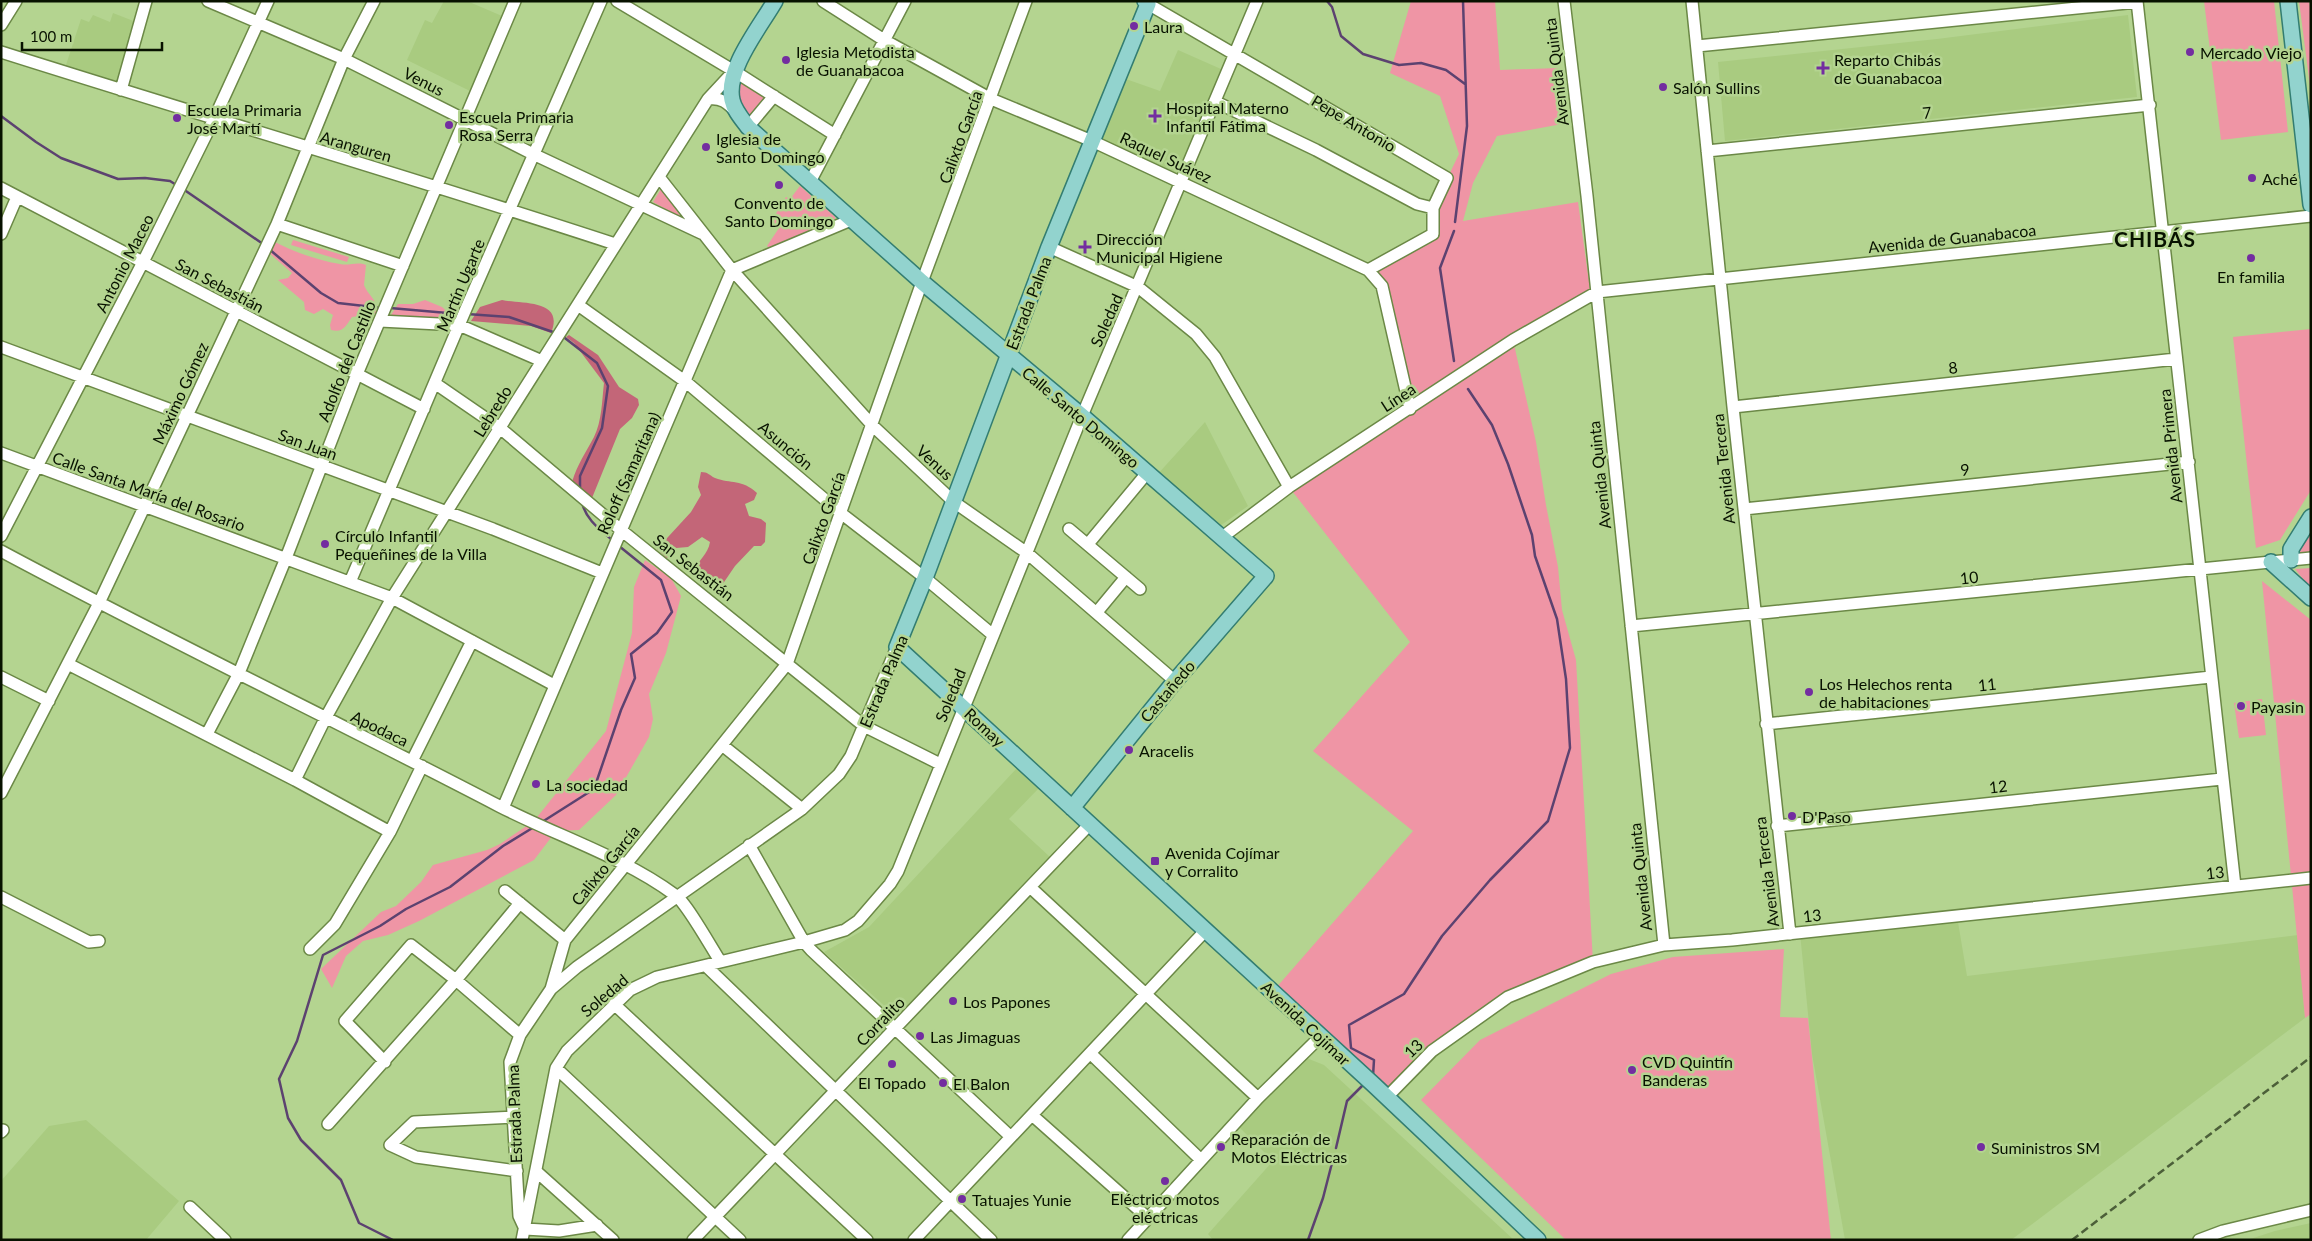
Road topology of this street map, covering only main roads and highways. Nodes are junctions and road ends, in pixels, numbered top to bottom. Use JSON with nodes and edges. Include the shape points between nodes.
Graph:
{"nodes":[{"id":1,"x":775,"y":1,"type":"edge"},
{"id":2,"x":2288,"y":1,"type":"edge"},
{"id":3,"x":1147,"y":2,"type":"edge"},
{"id":4,"x":2311,"y":205,"type":"edge"},
{"id":5,"x":1008,"y":355,"type":"junction"},
{"id":6,"x":2311,"y":517,"type":"edge"},
{"id":7,"x":2291,"y":560,"type":"road end"},
{"id":8,"x":2271,"y":562,"type":"road end"},
{"id":9,"x":1266,"y":576,"type":"joint"},
{"id":10,"x":2311,"y":598,"type":"edge"},
{"id":11,"x":897,"y":646,"type":"joint"},
{"id":12,"x":1072,"y":808,"type":"junction"},
{"id":13,"x":1538,"y":1240,"type":"edge"}],
"edges":[{"from":1,"to":5,"type":"main road","name":"Calle Santo Domingo","via":[[734,70],[730,84],[732,103],[738,114],[748,127],[851,220]]},
{"from":2,"to":4,"type":"main road"},
{"from":3,"to":5,"type":"main road","name":"Estrada Palma"},
{"from":5,"to":9,"type":"main road","name":"Calle Santo Domingo"},
{"from":5,"to":11,"type":"main road","name":"Estrada Palma"},
{"from":6,"to":7,"type":"main road","via":[[2290,549]]},
{"from":8,"to":10,"type":"main road"},
{"from":9,"to":12,"type":"main road","name":"Castañedo"},
{"from":11,"to":12,"type":"main road","name":"Romay"},
{"from":12,"to":13,"type":"main road","name":"Avenida Cojímar"}]}
